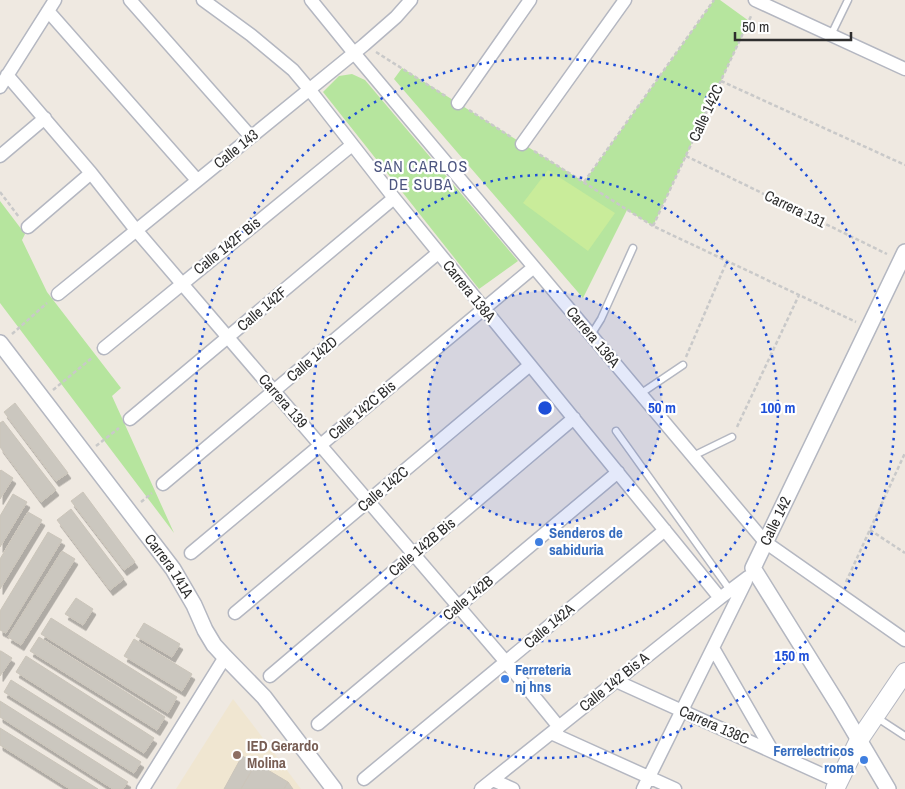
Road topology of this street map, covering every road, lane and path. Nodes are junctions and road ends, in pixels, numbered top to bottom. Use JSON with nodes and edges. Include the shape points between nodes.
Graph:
{"nodes":[{"id":1,"x":55,"y":0,"type":"edge"},
{"id":2,"x":130,"y":0,"type":"edge"},
{"id":3,"x":203,"y":0,"type":"edge"},
{"id":4,"x":311,"y":0,"type":"edge"},
{"id":5,"x":411,"y":0,"type":"edge"},
{"id":6,"x":530,"y":0,"type":"edge"},
{"id":7,"x":625,"y":0,"type":"edge"},
{"id":8,"x":714,"y":0,"type":"edge"},
{"id":9,"x":848,"y":0,"type":"edge"},
{"id":10,"x":757,"y":1,"type":"edge"},
{"id":11,"x":48,"y":11,"type":"junction"},
{"id":12,"x":831,"y":36,"type":"junction"},
{"id":13,"x":364,"y":45,"type":"junction"},
{"id":14,"x":354,"y":53,"type":"junction"},
{"id":15,"x":904,"y":67,"type":"edge"},
{"id":16,"x":7,"y":75,"type":"junction"},
{"id":17,"x":721,"y":81,"type":"junction"},
{"id":18,"x":0,"y":87,"type":"edge"},
{"id":19,"x":309,"y":89,"type":"junction"},
{"id":20,"x":458,"y":104,"type":"junction"},
{"id":21,"x":45,"y":118,"type":"junction"},
{"id":22,"x":251,"y":137,"type":"junction"},
{"id":23,"x":522,"y":144,"type":"junction"},
{"id":24,"x":352,"y":145,"type":"junction"},
{"id":25,"x":0,"y":156,"type":"edge"},
{"id":26,"x":686,"y":156,"type":"junction"},
{"id":27,"x":905,"y":165,"type":"edge"},
{"id":28,"x":91,"y":173,"type":"junction"},
{"id":29,"x":198,"y":180,"type":"junction"},
{"id":30,"x":584,"y":182,"type":"junction"},
{"id":31,"x":0,"y":192,"type":"edge"},
{"id":32,"x":394,"y":198,"type":"junction"},
{"id":33,"x":653,"y":226,"type":"junction"},
{"id":34,"x":28,"y":227,"type":"joint"},
{"id":35,"x":136,"y":230,"type":"junction"},
{"id":36,"x":633,"y":248,"type":"dead end"},
{"id":37,"x":438,"y":253,"type":"junction"},
{"id":38,"x":904,"y":259,"type":"edge"},
{"id":39,"x":727,"y":261,"type":"junction"},
{"id":40,"x":534,"y":267,"type":"junction"},
{"id":41,"x":182,"y":283,"type":"junction"},
{"id":42,"x":58,"y":294,"type":"joint"},
{"id":43,"x":799,"y":295,"type":"junction"},
{"id":44,"x":484,"y":308,"type":"junction"},
{"id":45,"x":869,"y":328,"type":"junction"},
{"id":46,"x":591,"y":335,"type":"junction"},
{"id":47,"x":228,"y":337,"type":"junction"},
{"id":48,"x":0,"y":343,"type":"edge"},
{"id":49,"x":104,"y":348,"type":"joint"},
{"id":50,"x":530,"y":365,"type":"junction"},
{"id":51,"x":683,"y":365,"type":"joint"},
{"id":52,"x":274,"y":391,"type":"junction"},
{"id":53,"x":640,"y":394,"type":"junction"},
{"id":54,"x":43,"y":398,"type":"junction"},
{"id":55,"x":574,"y":418,"type":"junction"},
{"id":56,"x":130,"y":419,"type":"joint"},
{"id":57,"x":616,"y":431,"type":"dead end"},
{"id":58,"x":732,"y":437,"type":"joint"},
{"id":59,"x":320,"y":445,"type":"junction"},
{"id":60,"x":905,"y":453,"type":"edge"},
{"id":61,"x":86,"y":454,"type":"junction"},
{"id":62,"x":693,"y":456,"type":"junction"},
{"id":63,"x":901,"y":462,"type":"junction"},
{"id":64,"x":905,"y":465,"type":"edge"},
{"id":65,"x":618,"y":472,"type":"junction"},
{"id":66,"x":163,"y":484,"type":"joint"},
{"id":67,"x":368,"y":501,"type":"junction"},
{"id":68,"x":129,"y":511,"type":"junction"},
{"id":69,"x":664,"y":530,"type":"junction"},
{"id":70,"x":870,"y":530,"type":"junction"},
{"id":71,"x":765,"y":542,"type":"junction"},
{"id":72,"x":191,"y":553,"type":"dead end"},
{"id":73,"x":905,"y":553,"type":"edge"},
{"id":74,"x":414,"y":554,"type":"junction"},
{"id":75,"x":751,"y":572,"type":"junction"},
{"id":76,"x":725,"y":594,"type":"junction"},
{"id":77,"x":840,"y":595,"type":"junction"},
{"id":78,"x":458,"y":606,"type":"junction"},
{"id":79,"x":235,"y":613,"type":"dead end"},
{"id":80,"x":905,"y":640,"type":"edge"},
{"id":81,"x":713,"y":648,"type":"junction"},
{"id":82,"x":224,"y":658,"type":"junction"},
{"id":83,"x":506,"y":662,"type":"junction"},
{"id":84,"x":905,"y":672,"type":"edge"},
{"id":85,"x":270,"y":676,"type":"dead end"},
{"id":86,"x":616,"y":681,"type":"junction"},
{"id":87,"x":682,"y":711,"type":"junction"},
{"id":88,"x":875,"y":716,"type":"junction"},
{"id":89,"x":318,"y":724,"type":"dead end"},
{"id":90,"x":555,"y":730,"type":"junction"},
{"id":91,"x":905,"y":736,"type":"edge"},
{"id":92,"x":859,"y":740,"type":"junction"},
{"id":93,"x":772,"y":752,"type":"junction"},
{"id":94,"x":364,"y":779,"type":"dead end"},
{"id":95,"x":493,"y":780,"type":"junction"},
{"id":96,"x":646,"y":783,"type":"edge"},
{"id":97,"x":837,"y":785,"type":"edge"},
{"id":98,"x":142,"y":789,"type":"edge"},
{"id":99,"x":334,"y":789,"type":"edge"},
{"id":100,"x":481,"y":789,"type":"edge"},
{"id":101,"x":513,"y":789,"type":"edge"},
{"id":102,"x":675,"y":789,"type":"edge"},
{"id":103,"x":888,"y":789,"type":"edge"}],
"edges":[{"from":1,"to":11,"type":"street"},
{"from":2,"to":22,"type":"street"},
{"from":3,"to":19,"type":"street","name":"Carrera 138A","via":[[293,70]]},
{"from":4,"to":14,"type":"street","name":"Carrera 136A"},
{"from":5,"to":13,"type":"street","name":"Calle 143"},
{"from":6,"to":20,"type":"street"},
{"from":7,"to":23,"type":"street"},
{"from":8,"to":30,"type":"path"},
{"from":9,"to":12,"type":"lane"},
{"from":10,"to":12,"type":"street"},
{"from":10,"to":17,"type":"path","name":"Calle 142C"},
{"from":11,"to":16,"type":"street"},
{"from":11,"to":29,"type":"street"},
{"from":12,"to":15,"type":"street"},
{"from":13,"to":14,"type":"street","name":"Calle 143"},
{"from":13,"to":20,"type":"path"},
{"from":14,"to":19,"type":"street","name":"Calle 143"},
{"from":14,"to":40,"type":"street","name":"Carrera 136A"},
{"from":16,"to":18,"type":"street"},
{"from":16,"to":21,"type":"street","name":"Carrera 139"},
{"from":17,"to":26,"type":"path","name":"Calle 142C"},
{"from":17,"to":27,"type":"path"},
{"from":19,"to":22,"type":"street","name":"Calle 143"},
{"from":19,"to":24,"type":"street","name":"Carrera 138A"},
{"from":20,"to":23,"type":"path"},
{"from":21,"to":25,"type":"street"},
{"from":21,"to":28,"type":"street","name":"Carrera 139"},
{"from":22,"to":29,"type":"street","name":"Calle 143"},
{"from":23,"to":30,"type":"path"},
{"from":24,"to":32,"type":"street","name":"Carrera 138A"},
{"from":24,"to":41,"type":"street","name":"Calle 142F Bis"},
{"from":26,"to":33,"type":"path","name":"Calle 142C"},
{"from":26,"to":38,"type":"path","name":"Carrera 131"},
{"from":28,"to":34,"type":"street"},
{"from":28,"to":35,"type":"street","name":"Carrera 139"},
{"from":29,"to":35,"type":"street","name":"Calle 143"},
{"from":30,"to":33,"type":"path"},
{"from":31,"to":34,"type":"path"},
{"from":32,"to":37,"type":"street","name":"Carrera 138A"},
{"from":32,"to":47,"type":"street","name":"Calle 142F"},
{"from":33,"to":39,"type":"path"},
{"from":35,"to":41,"type":"street","name":"Carrera 139"},
{"from":35,"to":42,"type":"street","name":"Calle 143"},
{"from":36,"to":46,"type":"lane"},
{"from":37,"to":44,"type":"street","name":"Carrera 138A"},
{"from":37,"to":52,"type":"street","name":"Calle 142D"},
{"from":38,"to":45,"type":"street","name":"Calle 142"},
{"from":39,"to":43,"type":"path"},
{"from":39,"to":51,"type":"path"},
{"from":40,"to":44,"type":"street","name":"Calle 142C Bis"},
{"from":40,"to":46,"type":"street","name":"Carrera 136A"},
{"from":41,"to":47,"type":"street","name":"Carrera 139"},
{"from":41,"to":49,"type":"street","name":"Calle 142F Bis"},
{"from":42,"to":48,"type":"path"},
{"from":43,"to":45,"type":"path"},
{"from":43,"to":58,"type":"path"},
{"from":44,"to":50,"type":"street","name":"Carrera 138A"},
{"from":44,"to":59,"type":"street","name":"Calle 142C Bis"},
{"from":45,"to":71,"type":"street","name":"Calle 142"},
{"from":46,"to":53,"type":"street","name":"Carrera 136A"},
{"from":47,"to":52,"type":"street","name":"Carrera 139"},
{"from":47,"to":56,"type":"street","name":"Calle 142F"},
{"from":48,"to":54,"type":"street","name":"Carrera 141A"},
{"from":49,"to":54,"type":"path"},
{"from":50,"to":55,"type":"street","name":"Carrera 138A"},
{"from":50,"to":67,"type":"street","name":"Calle 142C"},
{"from":51,"to":53,"type":"lane"},
{"from":52,"to":59,"type":"street","name":"Carrera 139"},
{"from":52,"to":66,"type":"street","name":"Calle 142D"},
{"from":53,"to":62,"type":"street","name":"Carrera 136A"},
{"from":54,"to":61,"type":"street","name":"Carrera 141A"},
{"from":55,"to":65,"type":"street","name":"Carrera 138A"},
{"from":55,"to":74,"type":"street","name":"Calle 142B Bis"},
{"from":56,"to":61,"type":"path"},
{"from":57,"to":76,"type":"lane"},
{"from":58,"to":62,"type":"lane"},
{"from":59,"to":67,"type":"street","name":"Carrera 139"},
{"from":59,"to":72,"type":"street","name":"Calle 142C Bis"},
{"from":60,"to":63,"type":"path"},
{"from":61,"to":68,"type":"street","name":"Carrera 141A"},
{"from":62,"to":71,"type":"street","name":"Carrera 136A"},
{"from":63,"to":64,"type":"path"},
{"from":63,"to":70,"type":"path"},
{"from":65,"to":69,"type":"street","name":"Carrera 138A"},
{"from":65,"to":78,"type":"street","name":"Calle 142B"},
{"from":66,"to":68,"type":"path"},
{"from":67,"to":74,"type":"street","name":"Carrera 139"},
{"from":67,"to":79,"type":"street","name":"Calle 142C"},
{"from":68,"to":82,"type":"street","name":"Carrera 141A","via":[[173,568],[205,630]]},
{"from":69,"to":76,"type":"street","name":"Carrera 138A"},
{"from":69,"to":83,"type":"street","name":"Calle 142A"},
{"from":70,"to":73,"type":"path"},
{"from":70,"to":77,"type":"path"},
{"from":71,"to":75,"type":"street","name":"Calle 142"},
{"from":71,"to":77,"type":"street","name":"Carrera 136A"},
{"from":74,"to":78,"type":"street","name":"Carrera 139"},
{"from":74,"to":85,"type":"street","name":"Calle 142B Bis"},
{"from":75,"to":76,"type":"street","name":"Calle 142 Bis A"},
{"from":75,"to":81,"type":"street","name":"Calle 142"},
{"from":75,"to":92,"type":"street"},
{"from":76,"to":86,"type":"street","name":"Calle 142 Bis A"},
{"from":77,"to":80,"type":"street","name":"Carrera 136A"},
{"from":78,"to":83,"type":"street","name":"Carrera 139"},
{"from":78,"to":89,"type":"street","name":"Calle 142B"},
{"from":81,"to":87,"type":"street","name":"Calle 142"},
{"from":81,"to":93,"type":"street"},
{"from":82,"to":98,"type":"street"},
{"from":82,"to":99,"type":"street","name":"Carrera 141A","via":[[264,697]]},
{"from":83,"to":90,"type":"street","name":"Carrera 139"},
{"from":83,"to":94,"type":"street","name":"Calle 142A"},
{"from":84,"to":88,"type":"main road"},
{"from":86,"to":87,"type":"street","name":"Carrera 138C"},
{"from":86,"to":90,"type":"street","name":"Calle 142 Bis A"},
{"from":87,"to":93,"type":"street","name":"Carrera 138C"},
{"from":87,"to":96,"type":"street","name":"Calle 142"},
{"from":88,"to":91,"type":"lane"},
{"from":88,"to":92,"type":"main road"},
{"from":90,"to":95,"type":"street","name":"Calle 142 Bis A"},
{"from":90,"to":96,"type":"street","name":"Carrera 139"},
{"from":92,"to":97,"type":"main road"},
{"from":92,"to":103,"type":"street"},
{"from":93,"to":97,"type":"street","name":"Carrera 138C"},
{"from":95,"to":100,"type":"street","name":"Calle 142 Bis A"},
{"from":95,"to":101,"type":"street"},
{"from":96,"to":102,"type":"street","name":"Carrera 139"}]}
